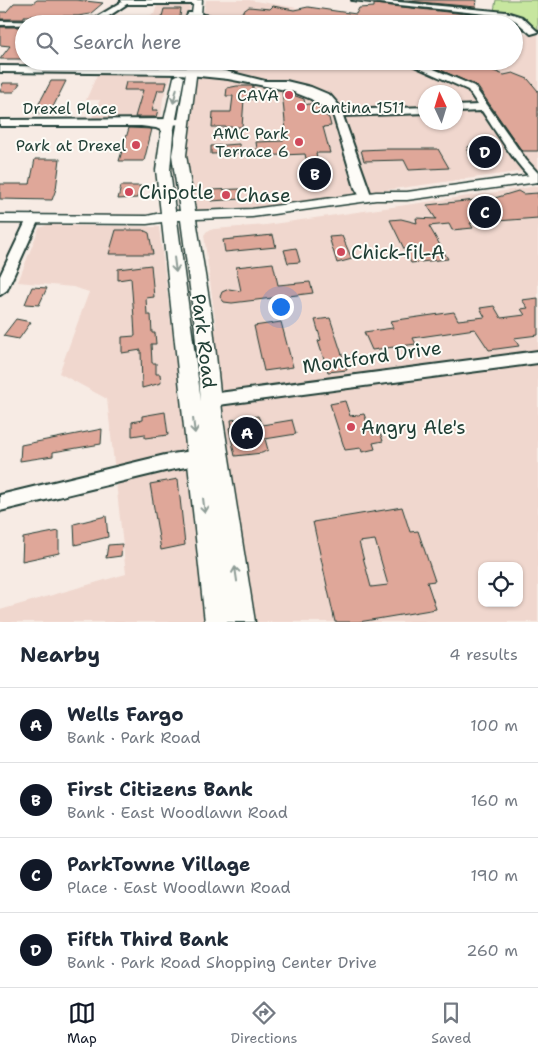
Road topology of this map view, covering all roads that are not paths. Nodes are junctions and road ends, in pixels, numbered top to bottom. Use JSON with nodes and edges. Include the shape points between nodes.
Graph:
{"nodes":[{"id":1,"x":355,"y":0,"type":"edge"},
{"id":2,"x":441,"y":0,"type":"edge"},
{"id":3,"x":125,"y":1,"type":"edge"},
{"id":4,"x":198,"y":1,"type":"edge"},
{"id":5,"x":419,"y":3,"type":"edge"},
{"id":6,"x":479,"y":3,"type":"dead end"},
{"id":7,"x":452,"y":5,"type":"edge"},
{"id":8,"x":104,"y":15,"type":"edge"},
{"id":9,"x":195,"y":15,"type":"edge"},
{"id":10,"x":510,"y":15,"type":"edge"},
{"id":11,"x":523,"y":22,"type":"edge"},
{"id":12,"x":0,"y":23,"type":"edge"},
{"id":13,"x":15,"y":23,"type":"edge"},
{"id":14,"x":534,"y":32,"type":"dead end"},
{"id":15,"x":0,"y":69,"type":"edge"},
{"id":16,"x":15,"y":69,"type":"edge"},
{"id":17,"x":187,"y":70,"type":"edge"},
{"id":18,"x":201,"y":70,"type":"edge"},
{"id":19,"x":428,"y":70,"type":"edge"},
{"id":20,"x":485,"y":108,"type":"junction"},
{"id":21,"x":463,"y":109,"type":"edge"},
{"id":22,"x":418,"y":110,"type":"edge"},
{"id":23,"x":337,"y":113,"type":"junction"},
{"id":24,"x":0,"y":123,"type":"edge"},
{"id":25,"x":173,"y":125,"type":"junction"},
{"id":26,"x":536,"y":175,"type":"edge"},
{"id":27,"x":371,"y":197,"type":"junction"},
{"id":28,"x":0,"y":209,"type":"edge"},
{"id":29,"x":178,"y":216,"type":"junction"},
{"id":30,"x":0,"y":219,"type":"edge"},
{"id":31,"x":33,"y":219,"type":"junction"},
{"id":32,"x":0,"y":290,"type":"edge"},
{"id":33,"x":538,"y":357,"type":"edge"},
{"id":34,"x":211,"y":400,"type":"junction"},
{"id":35,"x":208,"y":456,"type":"junction"},
{"id":36,"x":0,"y":503,"type":"edge"},
{"id":37,"x":218,"y":622,"type":"edge"},
{"id":38,"x":242,"y":622,"type":"edge"}],
"edges":[{"from":1,"to":5,"type":"street"},
{"from":2,"to":7,"type":"street"},
{"from":3,"to":4,"type":"street"},
{"from":3,"to":8,"type":"street"},
{"from":4,"to":9,"type":"main road"},
{"from":5,"to":7,"type":"street"},
{"from":6,"to":7,"type":"street"},
{"from":7,"to":10,"type":"street"},
{"from":11,"to":14,"type":"street"},
{"from":12,"to":13,"type":"street"},
{"from":15,"to":16,"type":"street"},
{"from":17,"to":25,"type":"main road","name":"Park Road"},
{"from":18,"to":23,"type":"street","via":[[314,97]]},
{"from":19,"to":20,"type":"street","via":[[471,88]]},
{"from":20,"to":21,"type":"street"},
{"from":20,"to":26,"type":"street","via":[[519,158]]},
{"from":22,"to":23,"type":"street"},
{"from":23,"to":27,"type":"street","via":[[361,188]]},
{"from":24,"to":25,"type":"street","name":"Drexel Place"},
{"from":25,"to":29,"type":"main road","name":"Park Road","via":[[163,163]]},
{"from":26,"to":27,"type":"main road","via":[[407,196]]},
{"from":27,"to":29,"type":"main road","via":[[261,212]]},
{"from":28,"to":29,"type":"main road","via":[[158,210]]},
{"from":29,"to":31,"type":"main road","via":[[147,220]]},
{"from":29,"to":34,"type":"main road","name":"Park Road","via":[[203,318]]},
{"from":29,"to":35,"type":"main road","name":"Park Road","one_way":true},
{"from":30,"to":31,"type":"main road"},
{"from":31,"to":32,"type":"street"},
{"from":33,"to":34,"type":"street","name":"Montford Drive"},
{"from":34,"to":35,"type":"main road","name":"Park Road"},
{"from":35,"to":36,"type":"street"},
{"from":35,"to":37,"type":"main road","name":"Park Road","one_way":true},
{"from":38,"to":35,"type":"main road","name":"Park Road","one_way":true}]}
